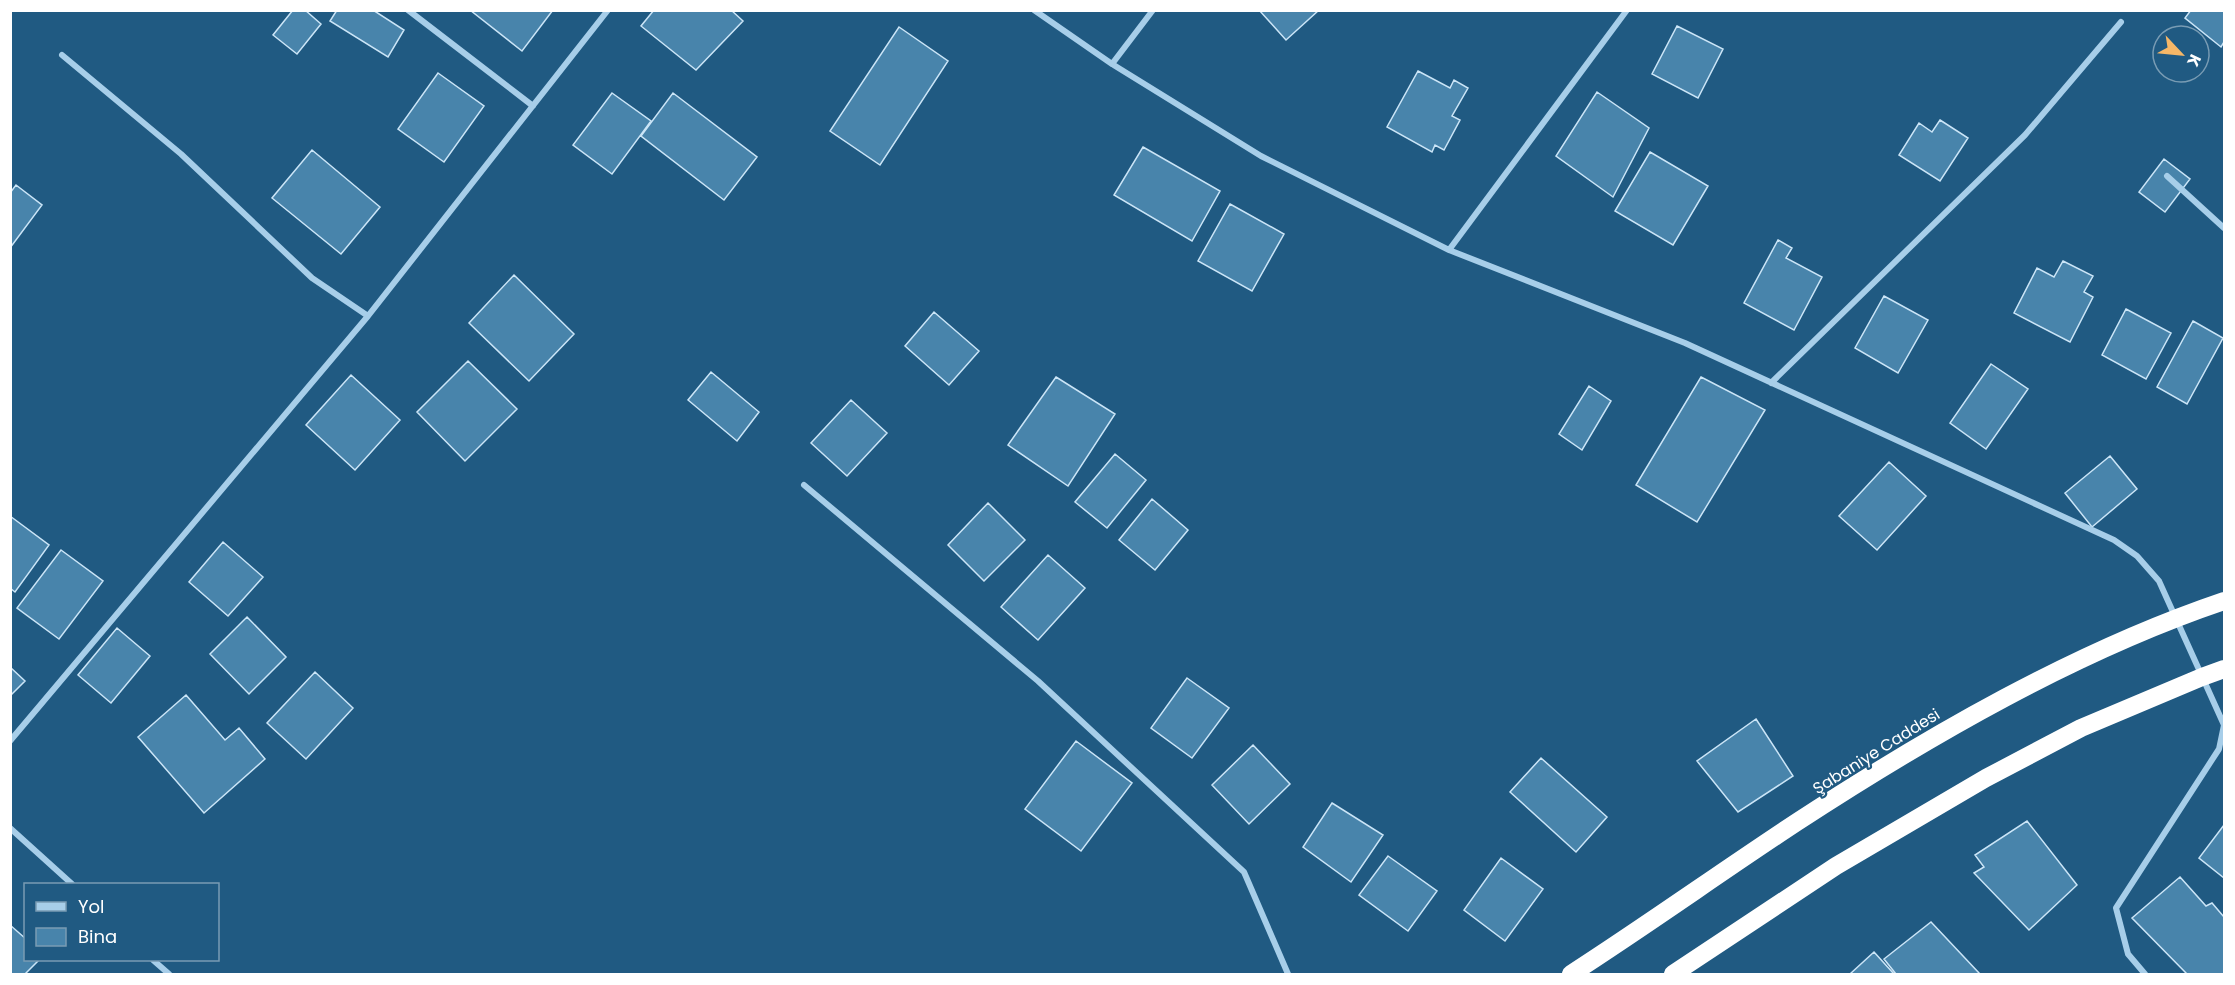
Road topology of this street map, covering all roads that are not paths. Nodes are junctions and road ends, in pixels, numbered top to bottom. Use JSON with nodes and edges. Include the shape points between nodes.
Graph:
{"nodes":[{"id":1,"x":408,"y":10,"type":"edge"},
{"id":2,"x":608,"y":10,"type":"edge"},
{"id":3,"x":1034,"y":10,"type":"edge"},
{"id":4,"x":1153,"y":10,"type":"edge"},
{"id":5,"x":1627,"y":10,"type":"edge"},
{"id":6,"x":2121,"y":22,"type":"dead end"},
{"id":7,"x":62,"y":55,"type":"dead end"},
{"id":8,"x":1112,"y":64,"type":"junction"},
{"id":9,"x":532,"y":106,"type":"junction"},
{"id":10,"x":2167,"y":176,"type":"dead end"},
{"id":11,"x":2224,"y":228,"type":"edge"},
{"id":12,"x":1449,"y":249,"type":"junction"},
{"id":13,"x":368,"y":316,"type":"junction"},
{"id":14,"x":1771,"y":383,"type":"junction"},
{"id":15,"x":804,"y":484,"type":"dead end"},
{"id":16,"x":2224,"y":601,"type":"edge"},
{"id":17,"x":2175,"y":617,"type":"junction"},
{"id":18,"x":2224,"y":669,"type":"edge"},
{"id":19,"x":2202,"y":677,"type":"junction"},
{"id":20,"x":10,"y":741,"type":"edge"},
{"id":21,"x":10,"y":828,"type":"edge"},
{"id":22,"x":70,"y":883,"type":"edge"},
{"id":23,"x":154,"y":961,"type":"edge"},
{"id":24,"x":169,"y":975,"type":"edge"},
{"id":25,"x":1288,"y":975,"type":"edge"},
{"id":26,"x":1570,"y":975,"type":"edge"},
{"id":27,"x":1673,"y":975,"type":"edge"},
{"id":28,"x":2145,"y":975,"type":"edge"}],
"edges":[{"from":1,"to":9,"type":"street"},
{"from":2,"to":9,"type":"street"},
{"from":3,"to":8,"type":"street"},
{"from":4,"to":8,"type":"street"},
{"from":5,"to":12,"type":"street"},
{"from":6,"to":14,"type":"street","via":[[2025,135]]},
{"from":7,"to":13,"type":"street","via":[[181,154],[312,278]]},
{"from":8,"to":12,"type":"street","via":[[1261,156]]},
{"from":9,"to":13,"type":"street"},
{"from":10,"to":11,"type":"street"},
{"from":12,"to":14,"type":"street","via":[[1685,343]]},
{"from":13,"to":20,"type":"street"},
{"from":14,"to":17,"type":"street","via":[[2114,540],[2137,556],[2159,581]]},
{"from":15,"to":25,"type":"street","via":[[1038,681],[1244,872]]},
{"from":16,"to":17,"type":"highway","name":"Şabaniye Caddesi"},
{"from":17,"to":19,"type":"street"},
{"from":17,"to":26,"type":"highway","name":"Şabaniye Caddesi","via":[[1955,726],[1798,822]]},
{"from":18,"to":19,"type":"highway"},
{"from":19,"to":27,"type":"highway","via":[[2080,728],[1986,778],[1836,866]]},
{"from":19,"to":28,"type":"street","via":[[2224,725],[2219,748],[2116,908],[2128,954]]},
{"from":21,"to":22,"type":"street"},
{"from":23,"to":24,"type":"street"}]}
